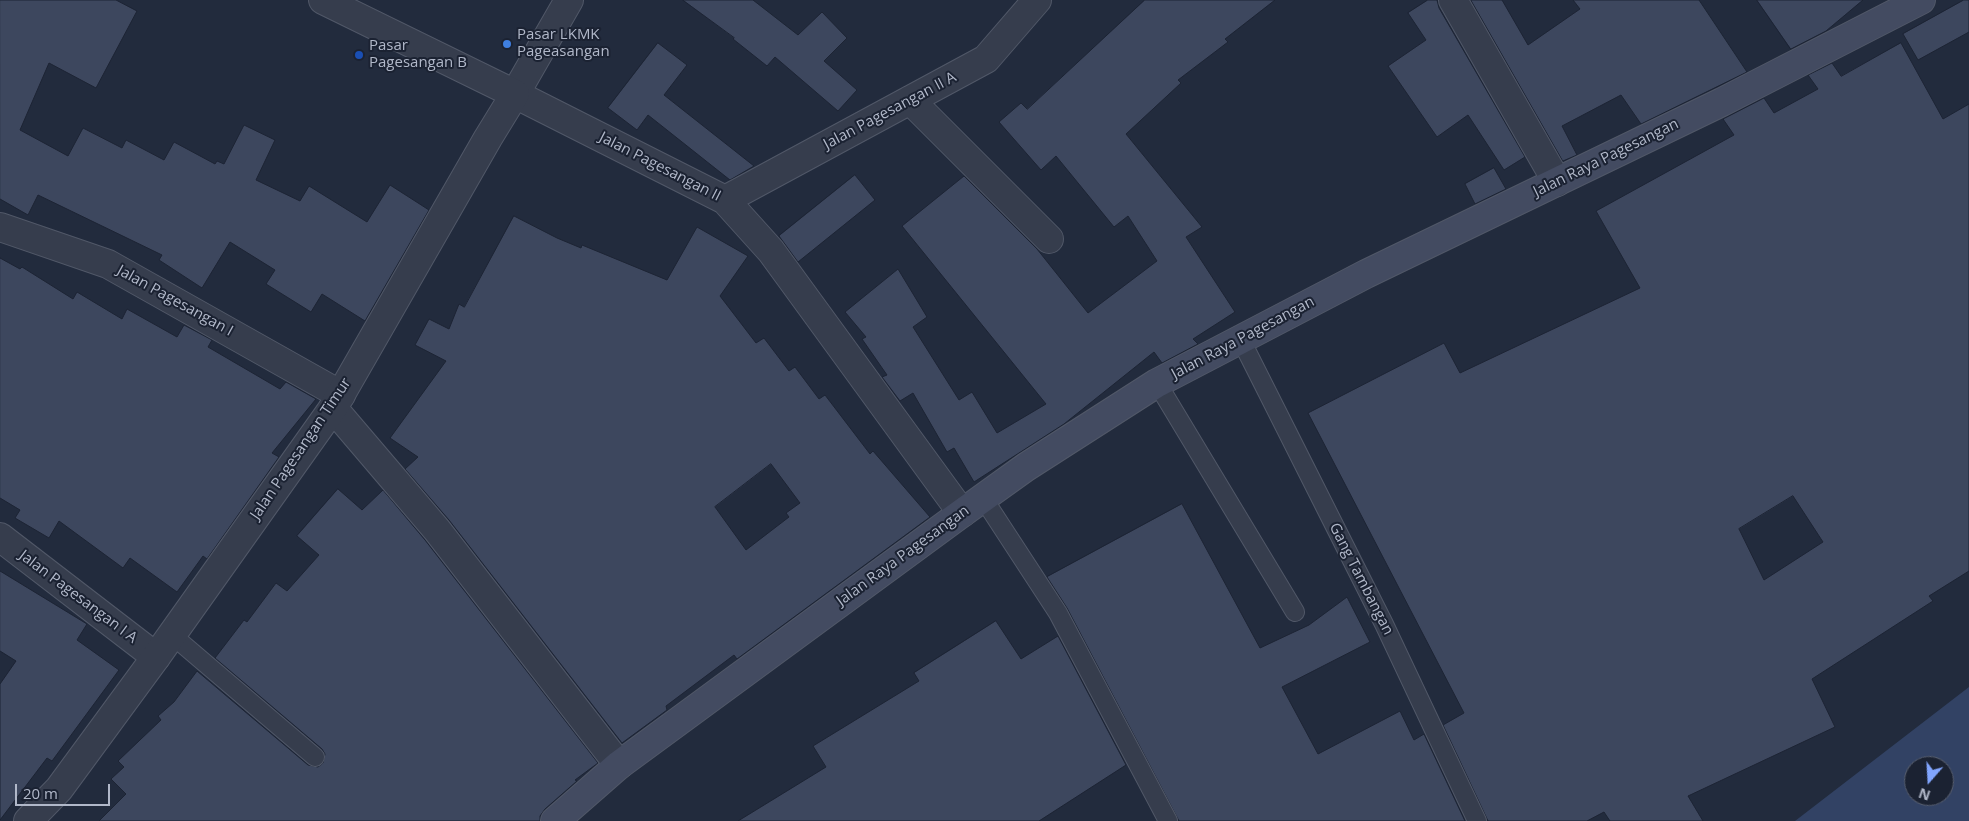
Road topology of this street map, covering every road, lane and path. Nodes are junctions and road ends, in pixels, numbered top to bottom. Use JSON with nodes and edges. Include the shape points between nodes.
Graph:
{"nodes":[{"id":1,"x":323,"y":0,"type":"edge"},
{"id":2,"x":569,"y":0,"type":"edge"},
{"id":3,"x":1037,"y":0,"type":"edge"},
{"id":4,"x":1453,"y":0,"type":"edge"},
{"id":5,"x":1916,"y":1,"type":"edge"},
{"id":6,"x":515,"y":94,"type":"junction"},
{"id":7,"x":910,"y":100,"type":"junction"},
{"id":8,"x":1558,"y":182,"type":"junction"},
{"id":9,"x":725,"y":200,"type":"junction"},
{"id":10,"x":0,"y":227,"type":"edge"},
{"id":11,"x":1049,"y":239,"type":"dead end"},
{"id":12,"x":1240,"y":338,"type":"junction"},
{"id":13,"x":1157,"y":382,"type":"junction"},
{"id":14,"x":337,"y":401,"type":"junction"},
{"id":15,"x":973,"y":505,"type":"junction"},
{"id":16,"x":0,"y":537,"type":"edge"},
{"id":17,"x":1294,"y":612,"type":"dead end"},
{"id":18,"x":172,"y":635,"type":"junction"},
{"id":19,"x":156,"y":657,"type":"junction"},
{"id":20,"x":315,"y":757,"type":"dead end"},
{"id":21,"x":619,"y":765,"type":"junction"},
{"id":22,"x":28,"y":821,"type":"edge"},
{"id":23,"x":554,"y":821,"type":"edge"},
{"id":24,"x":1168,"y":821,"type":"edge"},
{"id":25,"x":1477,"y":821,"type":"edge"}],
"edges":[{"from":1,"to":6,"type":"street","name":"Jalan Pagesangan II"},
{"from":2,"to":6,"type":"street","name":"Jalan Pagesangan Timur"},
{"from":3,"to":7,"type":"street","name":"Jalan Pagesangan II A","via":[[986,59]]},
{"from":4,"to":8,"type":"street"},
{"from":5,"to":8,"type":"main road","name":"Jalan Raya Pagesangan","via":[[1722,102]]},
{"from":6,"to":9,"type":"street","name":"Jalan Pagesangan II"},
{"from":6,"to":14,"type":"street","name":"Jalan Pagesangan Timur"},
{"from":7,"to":9,"type":"street","name":"Jalan Pagesangan II A"},
{"from":7,"to":11,"type":"street"},
{"from":8,"to":12,"type":"main road","name":"Jalan Raya Pagesangan"},
{"from":9,"to":15,"type":"street","name":"Jalan Pagesangan II","via":[[771,251]]},
{"from":10,"to":14,"type":"street","name":"Jalan Pagesangan I","via":[[108,264]]},
{"from":12,"to":13,"type":"main road","name":"Jalan Raya Pagesangan"},
{"from":12,"to":25,"type":"lane","name":"Gang Tambangan","via":[[1384,624]]},
{"from":13,"to":15,"type":"main road","name":"Jalan Raya Pagesangan"},
{"from":13,"to":17,"type":"lane"},
{"from":14,"to":18,"type":"street","name":"Jalan Pagesangan Timur"},
{"from":14,"to":21,"type":"street"},
{"from":15,"to":21,"type":"main road","name":"Jalan Raya Pagesangan"},
{"from":15,"to":24,"type":"lane","via":[[1058,613]]},
{"from":16,"to":19,"type":"street","name":"Jalan Pagesangan I A"},
{"from":18,"to":19,"type":"street","name":"Jalan Pagesangan Timur"},
{"from":18,"to":20,"type":"lane"},
{"from":19,"to":22,"type":"street","name":"Jalan Pagesangan Timur","via":[[58,789]]},
{"from":21,"to":23,"type":"main road","name":"Jalan Raya Pagesangan"}]}
